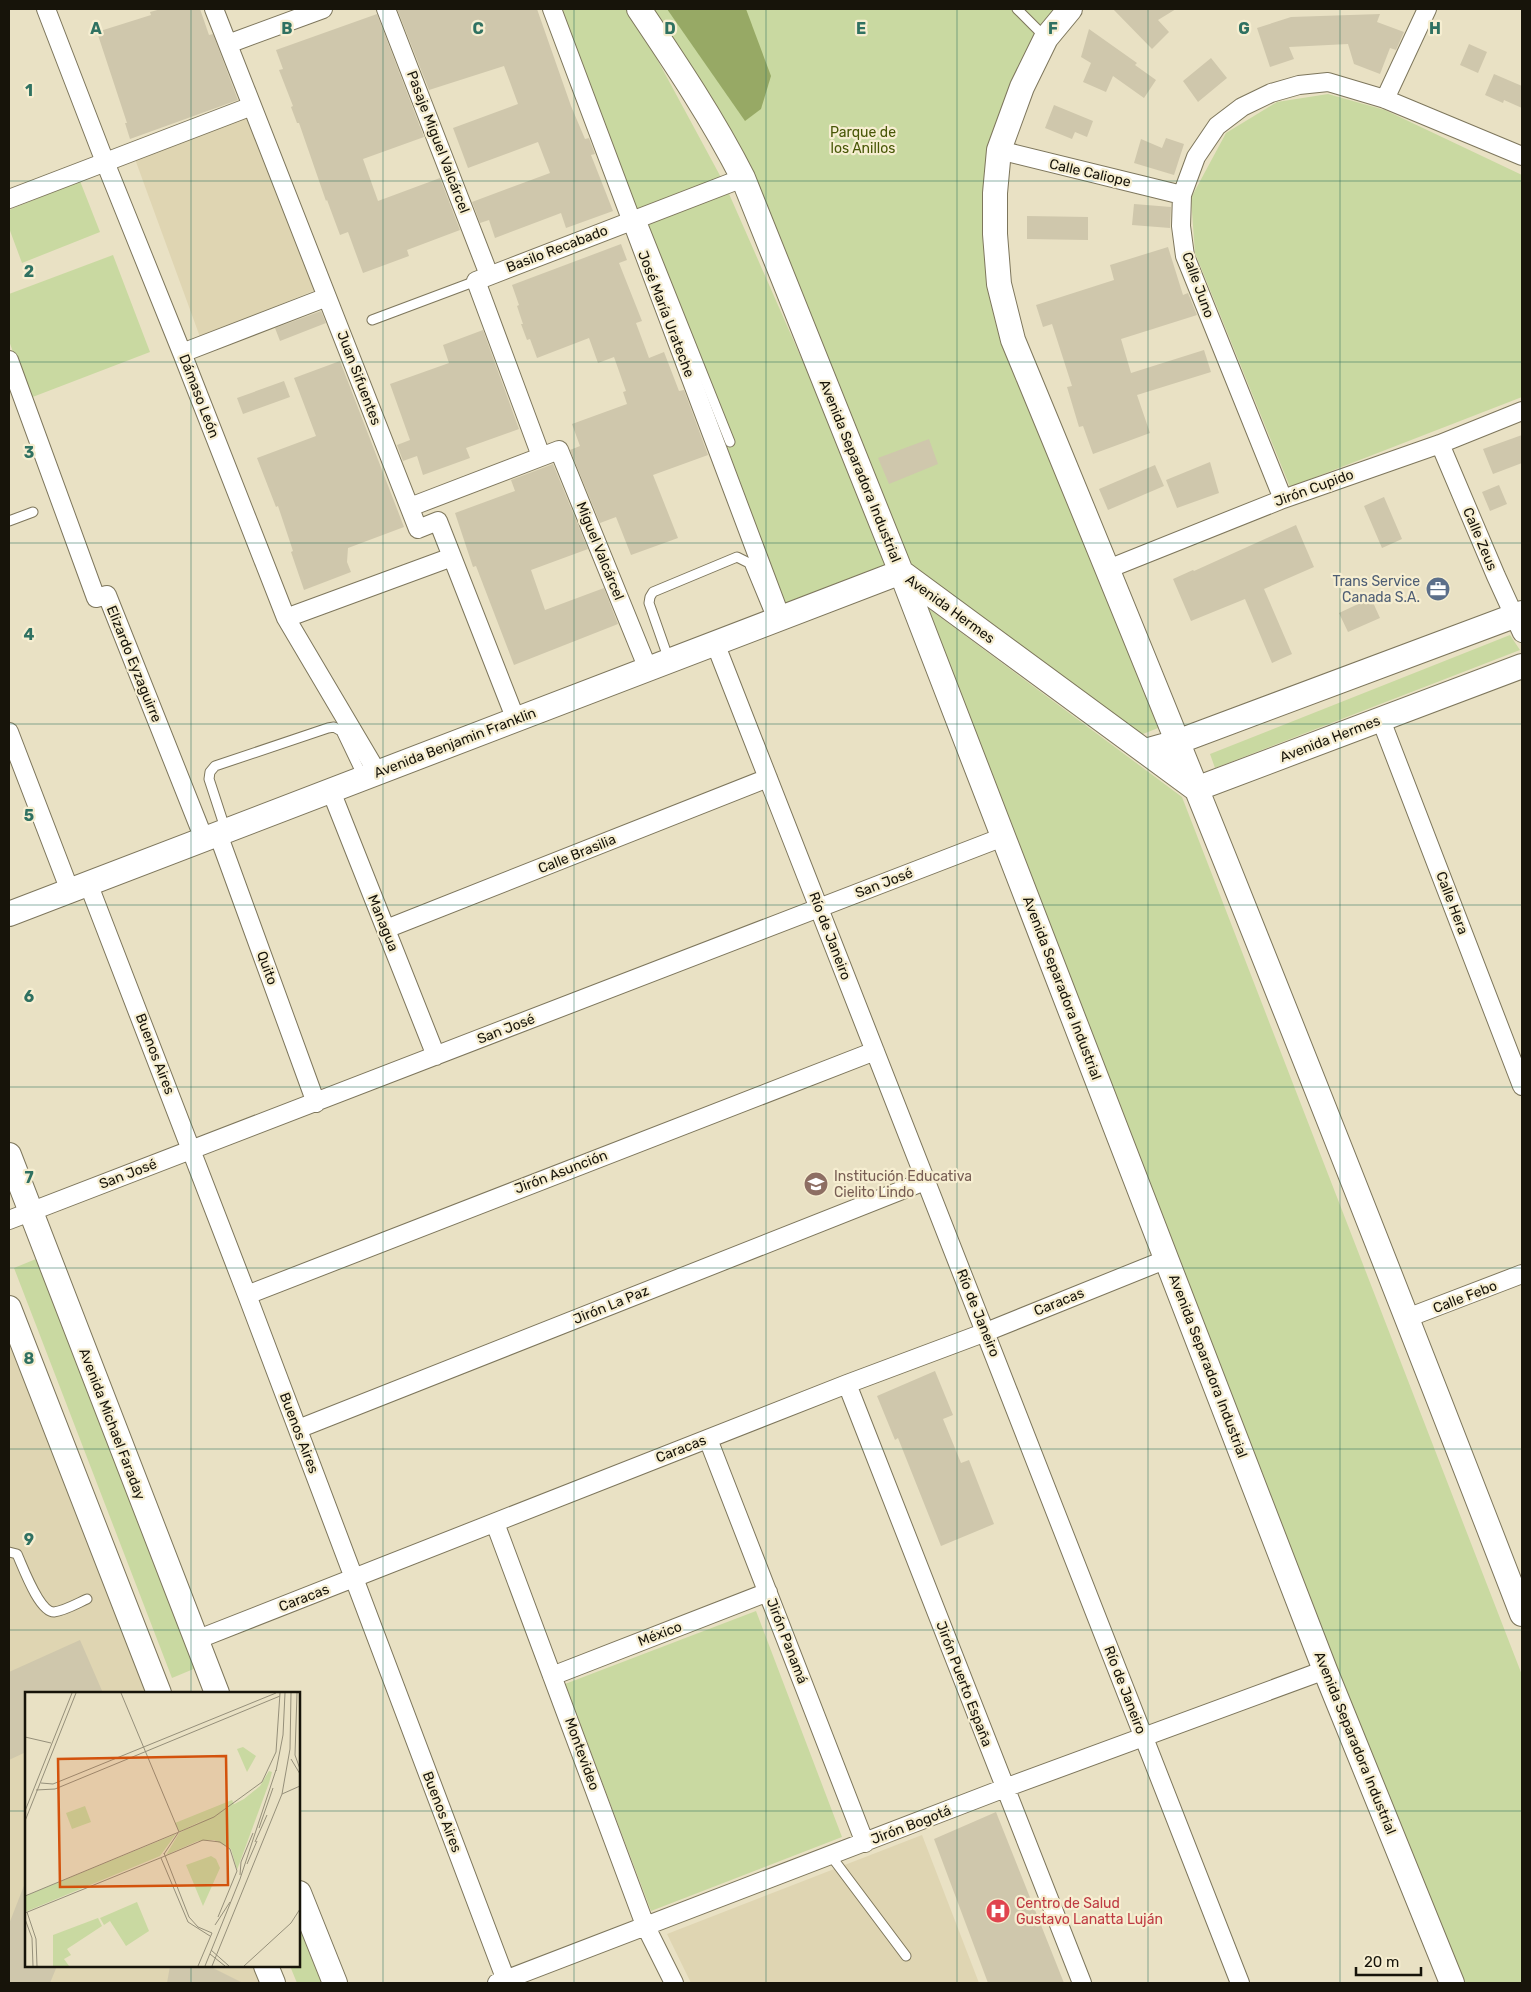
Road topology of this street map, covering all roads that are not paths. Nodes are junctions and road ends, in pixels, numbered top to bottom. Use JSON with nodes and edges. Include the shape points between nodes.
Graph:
{"nodes":[{"id":1,"x":46,"y":9,"type":"edge"},
{"id":2,"x":214,"y":9,"type":"edge"},
{"id":3,"x":323,"y":9,"type":"edge"},
{"id":4,"x":386,"y":9,"type":"edge"},
{"id":5,"x":552,"y":9,"type":"edge"},
{"id":6,"x":639,"y":9,"type":"edge"},
{"id":7,"x":1017,"y":9,"type":"edge"},
{"id":8,"x":1070,"y":9,"type":"edge"},
{"id":9,"x":1427,"y":9,"type":"edge"},
{"id":10,"x":1046,"y":38,"type":"junction"},
{"id":11,"x":228,"y":44,"type":"junction"},
{"id":12,"x":1385,"y":99,"type":"junction"},
{"id":13,"x":252,"y":106,"type":"junction"},
{"id":14,"x":999,"y":150,"type":"junction"},
{"id":15,"x":1522,"y":156,"type":"edge"},
{"id":16,"x":105,"y":162,"type":"junction"},
{"id":17,"x":743,"y":178,"type":"junction"},
{"id":18,"x":1182,"y":195,"type":"junction"},
{"id":19,"x":9,"y":199,"type":"edge"},
{"id":20,"x":636,"y":218,"type":"junction"},
{"id":21,"x":482,"y":278,"type":"junction"},
{"id":22,"x":327,"y":297,"type":"junction"},
{"id":23,"x":372,"y":320,"type":"dead end"},
{"id":24,"x":182,"y":353,"type":"junction"},
{"id":25,"x":9,"y":360,"type":"edge"},
{"id":26,"x":1522,"y":411,"type":"edge"},
{"id":27,"x":730,"y":442,"type":"dead end"},
{"id":28,"x":1440,"y":444,"type":"junction"},
{"id":29,"x":541,"y":456,"type":"junction"},
{"id":30,"x":1283,"y":499,"type":"junction"},
{"id":31,"x":410,"y":507,"type":"junction"},
{"id":32,"x":33,"y":512,"type":"dead end"},
{"id":33,"x":9,"y":521,"type":"edge"},
{"id":34,"x":452,"y":557,"type":"junction"},
{"id":35,"x":1108,"y":569,"type":"junction"},
{"id":36,"x":901,"y":572,"type":"junction"},
{"id":37,"x":286,"y":618,"type":"junction"},
{"id":38,"x":777,"y":620,"type":"junction"},
{"id":39,"x":1520,"y":621,"type":"edge"},
{"id":40,"x":715,"y":643,"type":"junction"},
{"id":41,"x":659,"y":665,"type":"junction"},
{"id":42,"x":1522,"y":666,"type":"edge"},
{"id":43,"x":516,"y":720,"type":"junction"},
{"id":44,"x":1381,"y":720,"type":"junction"},
{"id":45,"x":9,"y":732,"type":"edge"},
{"id":46,"x":1177,"y":742,"type":"junction"},
{"id":47,"x":1145,"y":751,"type":"junction"},
{"id":48,"x":370,"y":775,"type":"junction"},
{"id":49,"x":768,"y":778,"type":"junction"},
{"id":50,"x":1196,"y":789,"type":"junction"},
{"id":51,"x":330,"y":791,"type":"junction"},
{"id":52,"x":216,"y":834,"type":"junction"},
{"id":53,"x":1003,"y":837,"type":"junction"},
{"id":54,"x":79,"y":887,"type":"junction"},
{"id":55,"x":819,"y":908,"type":"junction"},
{"id":56,"x":9,"y":914,"type":"edge"},
{"id":57,"x":386,"y":929,"type":"junction"},
{"id":58,"x":875,"y":1052,"type":"junction"},
{"id":59,"x":436,"y":1056,"type":"junction"},
{"id":60,"x":1522,"y":1086,"type":"edge"},
{"id":61,"x":316,"y":1103,"type":"junction"},
{"id":62,"x":192,"y":1150,"type":"junction"},
{"id":63,"x":9,"y":1155,"type":"edge"},
{"id":64,"x":925,"y":1181,"type":"junction"},
{"id":65,"x":20,"y":1216,"type":"edge"},
{"id":66,"x":1166,"y":1259,"type":"junction"},
{"id":67,"x":1522,"y":1274,"type":"edge"},
{"id":68,"x":247,"y":1295,"type":"junction"},
{"id":69,"x":9,"y":1308,"type":"edge"},
{"id":70,"x":1407,"y":1318,"type":"junction"},
{"id":71,"x":986,"y":1332,"type":"junction"},
{"id":72,"x":847,"y":1384,"type":"junction"},
{"id":73,"x":298,"y":1429,"type":"junction"},
{"id":74,"x":708,"y":1439,"type":"junction"},
{"id":75,"x":495,"y":1523,"type":"junction"},
{"id":76,"x":9,"y":1552,"type":"edge"},
{"id":77,"x":354,"y":1578,"type":"junction"},
{"id":78,"x":768,"y":1592,"type":"junction"},
{"id":79,"x":87,"y":1599,"type":"dead end"},
{"id":80,"x":1522,"y":1614,"type":"edge"},
{"id":81,"x":196,"y":1640,"type":"junction"},
{"id":82,"x":1325,"y":1670,"type":"junction"},
{"id":83,"x":552,"y":1676,"type":"junction"},
{"id":84,"x":159,"y":1692,"type":"edge"},
{"id":85,"x":213,"y":1692,"type":"edge"},
{"id":86,"x":1143,"y":1737,"type":"junction"},
{"id":87,"x":1005,"y":1788,"type":"junction"},
{"id":88,"x":865,"y":1843,"type":"junction"},
{"id":89,"x":830,"y":1856,"type":"junction"},
{"id":90,"x":300,"y":1896,"type":"edge"},
{"id":91,"x":645,"y":1925,"type":"junction"},
{"id":92,"x":906,"y":1956,"type":"dead end"},
{"id":93,"x":266,"y":1967,"type":"edge"},
{"id":94,"x":503,"y":1982,"type":"edge"},
{"id":95,"x":273,"y":1983,"type":"edge"},
{"id":96,"x":335,"y":1983,"type":"edge"},
{"id":97,"x":674,"y":1983,"type":"edge"},
{"id":98,"x":1082,"y":1983,"type":"edge"},
{"id":99,"x":1240,"y":1983,"type":"edge"},
{"id":100,"x":1452,"y":1983,"type":"edge"}],
"edges":[{"from":1,"to":16,"type":"street","name":"Dámaso León"},
{"from":2,"to":11,"type":"street","name":"Juan Sifuentes"},
{"from":3,"to":11,"type":"street"},
{"from":4,"to":21,"type":"street","name":"Pasaje Miguel Valcárcel"},
{"from":5,"to":20,"type":"street","name":"José María Urateche"},
{"from":6,"to":17,"type":"main road","name":"Avenida Separadora Industrial","via":[[712,122]]},
{"from":7,"to":10,"type":"lane"},
{"from":8,"to":10,"type":"main road"},
{"from":9,"to":12,"type":"street"},
{"from":10,"to":14,"type":"main road","via":[[1022,87]]},
{"from":11,"to":13,"type":"street","name":"Juan Sifuentes"},
{"from":12,"to":15,"type":"street","name":"Calle Juno"},
{"from":12,"to":18,"type":"street","name":"Calle Juno","via":[[1328,82],[1299,85],[1264,96],[1242,107],[1218,126],[1196,157]]},
{"from":13,"to":16,"type":"street"},
{"from":13,"to":22,"type":"street","name":"Juan Sifuentes"},
{"from":14,"to":18,"type":"street","name":"Calle Caliope"},
{"from":14,"to":35,"type":"main road","via":[[995,234],[999,284],[1013,340]]},
{"from":16,"to":19,"type":"street"},
{"from":16,"to":24,"type":"street","name":"Dámaso León"},
{"from":17,"to":20,"type":"street","name":"Basilo Recabado"},
{"from":17,"to":36,"type":"main road","name":"Avenida Separadora Industrial"},
{"from":18,"to":30,"type":"street","name":"Calle Juno","via":[[1181,226],[1185,256]]},
{"from":20,"to":21,"type":"street","name":"Basilo Recabado"},
{"from":20,"to":27,"type":"lane"},
{"from":20,"to":38,"type":"street","name":"José María Urateche"},
{"from":21,"to":23,"type":"lane","name":"Basilo Recabado"},
{"from":21,"to":29,"type":"street"},
{"from":22,"to":24,"type":"street"},
{"from":22,"to":31,"type":"street","name":"Juan Sifuentes"},
{"from":24,"to":37,"type":"street","name":"Dámaso León"},
{"from":25,"to":52,"type":"street","name":"Elizardo Eyzaguirre","via":[[96,598],[107,595]]},
{"from":26,"to":28,"type":"street","name":"Jirón Cupido"},
{"from":28,"to":30,"type":"street","name":"Jirón Cupido"},
{"from":28,"to":39,"type":"street","name":"Calle Zeus"},
{"from":29,"to":31,"type":"street","name":"Miguel Valcárcel"},
{"from":29,"to":41,"type":"street","name":"Miguel Valcárcel","via":[[559,450]]},
{"from":30,"to":35,"type":"street","name":"Jirón Cupido"},
{"from":31,"to":34,"type":"street","name":"Juan Sifuentes","via":[[418,529],[438,521]]},
{"from":32,"to":33,"type":"lane"},
{"from":34,"to":37,"type":"street"},
{"from":34,"to":43,"type":"street","name":"Juan Sifuentes"},
{"from":35,"to":46,"type":"main road"},
{"from":36,"to":38,"type":"main road","name":"Avenida Benjamin Franklin"},
{"from":36,"to":47,"type":"main road","name":"Avenida Hermes"},
{"from":36,"to":53,"type":"main road","name":"Avenida Separadora Industrial"},
{"from":37,"to":48,"type":"street","name":"Dámaso León"},
{"from":38,"to":40,"type":"main road","name":"Avenida Benjamin Franklin"},
{"from":38,"to":41,"type":"lane","via":[[749,564],[737,557],[653,592],[649,603]]},
{"from":39,"to":46,"type":"main road"},
{"from":40,"to":41,"type":"main road","name":"Avenida Benjamin Franklin"},
{"from":40,"to":49,"type":"street","name":"Río de Janeiro"},
{"from":41,"to":43,"type":"main road","name":"Avenida Benjamin Franklin"},
{"from":42,"to":44,"type":"main road","name":"Avenida Hermes"},
{"from":43,"to":48,"type":"main road","name":"Avenida Benjamin Franklin"},
{"from":44,"to":50,"type":"main road","name":"Avenida Hermes"},
{"from":44,"to":60,"type":"street","name":"Calle Hera"},
{"from":45,"to":54,"type":"street","name":"Buenos Aires"},
{"from":46,"to":47,"type":"main road"},
{"from":46,"to":50,"type":"main road"},
{"from":47,"to":50,"type":"main road","name":"Avenida Hermes"},
{"from":48,"to":51,"type":"main road","name":"Avenida Benjamin Franklin"},
{"from":48,"to":52,"type":"lane","via":[[341,731],[334,727],[215,766],[209,779]]},
{"from":49,"to":55,"type":"street","name":"Río de Janeiro"},
{"from":49,"to":57,"type":"street","name":"Calle Brasilia"},
{"from":50,"to":70,"type":"main road"},
{"from":51,"to":52,"type":"main road","name":"Avenida Benjamin Franklin"},
{"from":51,"to":57,"type":"street","name":"Managua"},
{"from":52,"to":54,"type":"main road","name":"Avenida Benjamin Franklin"},
{"from":52,"to":61,"type":"street","name":"Quito"},
{"from":53,"to":55,"type":"street","name":"San José"},
{"from":53,"to":66,"type":"main road","name":"Avenida Separadora Industrial"},
{"from":54,"to":56,"type":"main road","name":"Avenida Benjamin Franklin"},
{"from":54,"to":62,"type":"street","name":"Buenos Aires"},
{"from":55,"to":58,"type":"street","name":"Río de Janeiro"},
{"from":55,"to":59,"type":"street","name":"San José"},
{"from":57,"to":59,"type":"street","name":"Managua"},
{"from":58,"to":64,"type":"street","name":"Río de Janeiro"},
{"from":58,"to":68,"type":"street","name":"Jirón Asunción"},
{"from":59,"to":61,"type":"street","name":"San José"},
{"from":61,"to":62,"type":"street","name":"San José"},
{"from":62,"to":65,"type":"street","name":"San José"},
{"from":62,"to":68,"type":"street","name":"Buenos Aires"},
{"from":63,"to":65,"type":"main road","name":"Avenida Michael Faraday"},
{"from":64,"to":71,"type":"street","name":"Río de Janeiro"},
{"from":64,"to":73,"type":"street","name":"Jirón La Paz"},
{"from":65,"to":81,"type":"main road","name":"Avenida Michael Faraday"},
{"from":66,"to":71,"type":"street","name":"Caracas"},
{"from":66,"to":82,"type":"main road","name":"Avenida Separadora Industrial"},
{"from":67,"to":70,"type":"street","name":"Calle Febo"},
{"from":68,"to":73,"type":"street","name":"Buenos Aires"},
{"from":69,"to":84,"type":"main road"},
{"from":70,"to":80,"type":"main road"},
{"from":71,"to":72,"type":"street","name":"Caracas"},
{"from":71,"to":86,"type":"street","name":"Río de Janeiro"},
{"from":72,"to":74,"type":"street","name":"Caracas"},
{"from":72,"to":87,"type":"street","name":"Jirón Puerto España"},
{"from":73,"to":77,"type":"street","name":"Buenos Aires"},
{"from":74,"to":75,"type":"street","name":"Caracas"},
{"from":74,"to":78,"type":"street","name":"Jirón Panamá"},
{"from":75,"to":77,"type":"street","name":"Caracas"},
{"from":75,"to":83,"type":"street","name":"Montevideo"},
{"from":76,"to":79,"type":"lane","via":[[17,1554],[40,1602],[48,1610],[56,1612]]},
{"from":77,"to":81,"type":"street","name":"Caracas"},
{"from":77,"to":94,"type":"street","name":"Buenos Aires"},
{"from":78,"to":83,"type":"street","name":"México"},
{"from":78,"to":88,"type":"street","name":"Jirón Panamá"},
{"from":81,"to":85,"type":"main road","name":"Avenida Michael Faraday"},
{"from":82,"to":86,"type":"street","name":"Jirón Bogotá"},
{"from":82,"to":100,"type":"main road","name":"Avenida Separadora Industrial"},
{"from":83,"to":91,"type":"street","name":"Montevideo"},
{"from":86,"to":87,"type":"street","name":"Jirón Bogotá"},
{"from":86,"to":99,"type":"street","name":"Río de Janeiro"},
{"from":87,"to":88,"type":"street","name":"Jirón Bogotá"},
{"from":87,"to":98,"type":"street","name":"Jirón Puerto España"},
{"from":88,"to":89,"type":"street","name":"Jirón Bogotá"},
{"from":89,"to":91,"type":"street","name":"Jirón Bogotá"},
{"from":89,"to":92,"type":"lane"},
{"from":90,"to":96,"type":"main road"},
{"from":91,"to":94,"type":"street","name":"Jirón Bogotá"},
{"from":91,"to":97,"type":"street","name":"Montevideo"},
{"from":93,"to":95,"type":"main road"}]}
